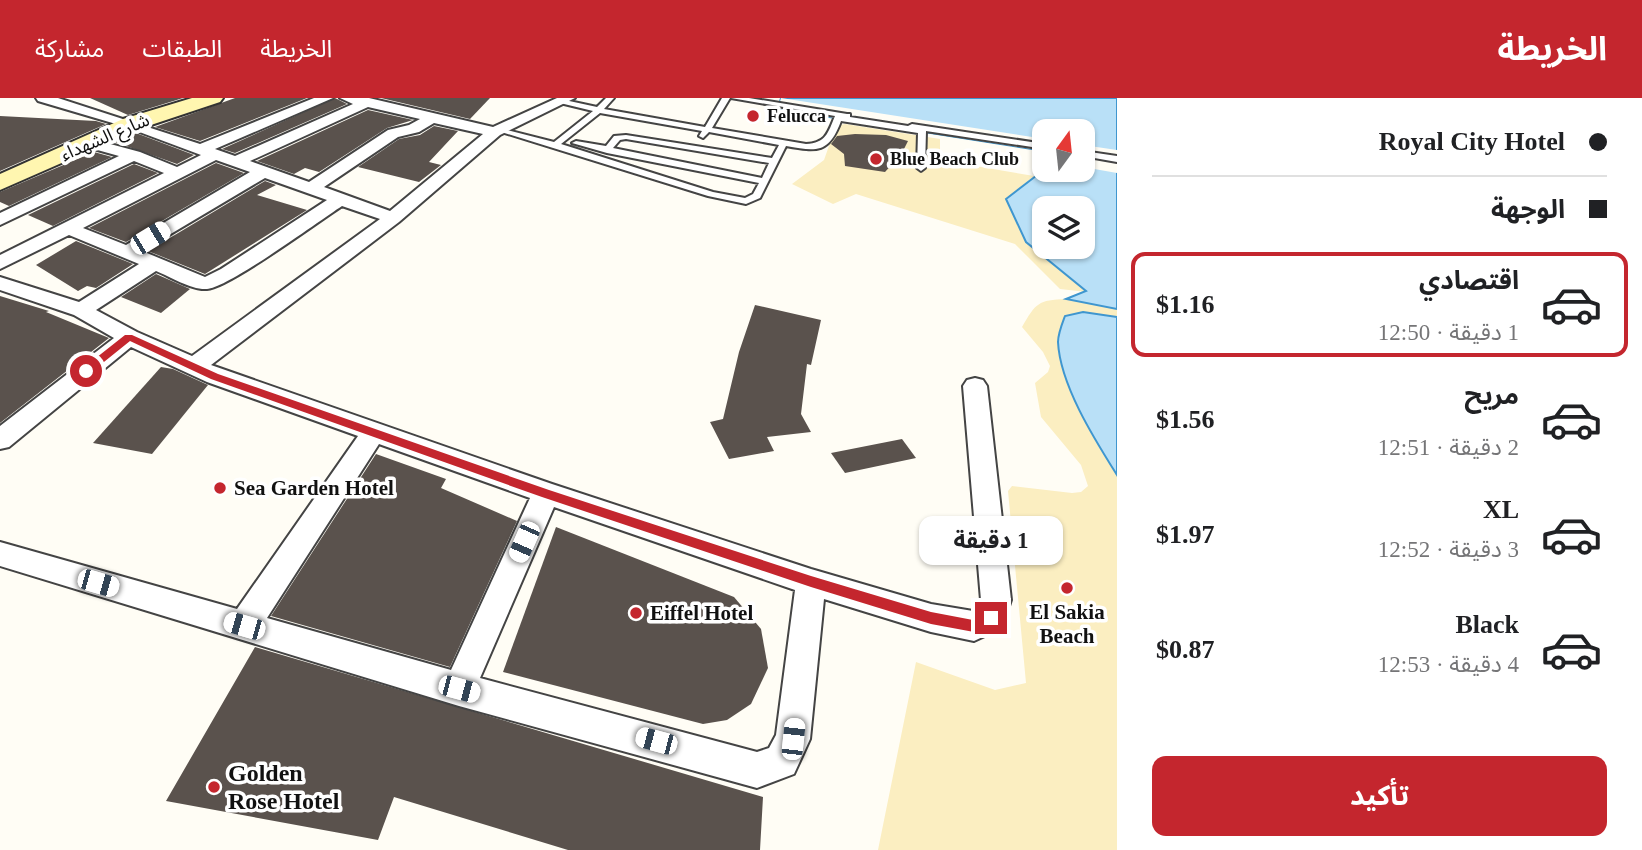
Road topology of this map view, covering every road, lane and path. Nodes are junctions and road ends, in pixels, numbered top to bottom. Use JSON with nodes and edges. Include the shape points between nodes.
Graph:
{"nodes":[{"id":1,"x":43,"y":98,"type":"edge"},
{"id":2,"x":213,"y":98,"type":"edge"},
{"id":3,"x":326,"y":98,"type":"edge"},
{"id":4,"x":347,"y":98,"type":"edge"},
{"id":5,"x":434,"y":98,"type":"edge"},
{"id":6,"x":610,"y":98,"type":"edge"},
{"id":7,"x":726,"y":98,"type":"edge"},
{"id":8,"x":735,"y":98,"type":"edge"},
{"id":9,"x":66,"y":100,"type":"edge"},
{"id":10,"x":561,"y":101,"type":"edge"},
{"id":11,"x":368,"y":102,"type":"junction"},
{"id":12,"x":517,"y":104,"type":"dead end"},
{"id":13,"x":411,"y":112,"type":"junction"},
{"id":14,"x":595,"y":114,"type":"junction"},
{"id":15,"x":433,"y":117,"type":"junction"},
{"id":16,"x":131,"y":124,"type":"junction"},
{"id":17,"x":501,"y":129,"type":"junction"},
{"id":18,"x":705,"y":134,"type":"junction"},
{"id":19,"x":88,"y":143,"type":"junction"},
{"id":20,"x":558,"y":143,"type":"junction"},
{"id":21,"x":1032,"y":145,"type":"edge"},
{"id":22,"x":782,"y":147,"type":"junction"},
{"id":23,"x":698,"y":149,"type":"junction"},
{"id":24,"x":607,"y":150,"type":"junction"},
{"id":25,"x":208,"y":152,"type":"junction"},
{"id":26,"x":134,"y":155,"type":"junction"},
{"id":27,"x":1096,"y":155,"type":"edge"},
{"id":28,"x":1117,"y":159,"type":"edge"},
{"id":29,"x":775,"y":161,"type":"junction"},
{"id":30,"x":237,"y":162,"type":"junction"},
{"id":31,"x":920,"y":168,"type":"dead end"},
{"id":32,"x":264,"y":171,"type":"junction"},
{"id":33,"x":178,"y":173,"type":"junction"},
{"id":34,"x":765,"y":181,"type":"junction"},
{"id":35,"x":0,"y":183,"type":"edge"},
{"id":36,"x":313,"y":187,"type":"junction"},
{"id":37,"x":340,"y":199,"type":"junction"},
{"id":38,"x":393,"y":218,"type":"junction"},
{"id":39,"x":0,"y":220,"type":"edge"},
{"id":40,"x":68,"y":228,"type":"junction"},
{"id":41,"x":42,"y":242,"type":"junction"},
{"id":42,"x":127,"y":252,"type":"junction"},
{"id":43,"x":0,"y":263,"type":"edge"},
{"id":44,"x":155,"y":263,"type":"junction"},
{"id":45,"x":0,"y":283,"type":"edge"},
{"id":46,"x":81,"y":310,"type":"junction"},
{"id":47,"x":129,"y":337,"type":"junction"},
{"id":48,"x":194,"y":366,"type":"junction"},
{"id":49,"x":975,"y":386,"type":"dead end"},
{"id":50,"x":374,"y":432,"type":"junction"},
{"id":51,"x":0,"y":440,"type":"edge"},
{"id":52,"x":546,"y":493,"type":"junction"},
{"id":53,"x":0,"y":554,"type":"edge"},
{"id":54,"x":811,"y":582,"type":"junction"},
{"id":55,"x":244,"y":626,"type":"junction"},
{"id":56,"x":459,"y":689,"type":"junction"}],
"edges":[{"from":1,"to":9,"type":"street"},
{"from":2,"to":16,"type":"street","name":"شارع الشهداء"},
{"from":3,"to":25,"type":"street"},
{"from":4,"to":11,"type":"street"},
{"from":5,"to":13,"type":"street"},
{"from":6,"to":14,"type":"lane"},
{"from":7,"to":18,"type":"lane"},
{"from":8,"to":21,"type":"lane"},
{"from":9,"to":16,"type":"street"},
{"from":10,"to":14,"type":"lane"},
{"from":10,"to":17,"type":"street"},
{"from":11,"to":13,"type":"street"},
{"from":11,"to":30,"type":"street"},
{"from":12,"to":17,"type":"street"},
{"from":13,"to":15,"type":"street"},
{"from":14,"to":18,"type":"lane"},
{"from":14,"to":20,"type":"lane"},
{"from":15,"to":17,"type":"street"},
{"from":15,"to":36,"type":"street","via":[[414,130],[384,138]]},
{"from":16,"to":19,"type":"street","name":"شارع الشهداء"},
{"from":16,"to":25,"type":"street"},
{"from":17,"to":20,"type":"lane"},
{"from":17,"to":38,"type":"street"},
{"from":18,"to":22,"type":"lane"},
{"from":18,"to":23,"type":"lane"},
{"from":19,"to":26,"type":"street"},
{"from":19,"to":35,"type":"street","name":"شارع الشهداء"},
{"from":20,"to":24,"type":"lane"},
{"from":20,"to":34,"type":"lane","via":[[738,201],[757,197]]},
{"from":22,"to":29,"type":"lane"},
{"from":22,"to":31,"type":"lane","via":[[824,143],[838,118],[922,131]]},
{"from":23,"to":24,"type":"lane","via":[[620,137]]},
{"from":23,"to":29,"type":"lane"},
{"from":24,"to":34,"type":"lane"},
{"from":25,"to":30,"type":"street"},
{"from":25,"to":33,"type":"street"},
{"from":26,"to":33,"type":"street"},
{"from":26,"to":39,"type":"street"},
{"from":27,"to":28,"type":"lane"},
{"from":29,"to":34,"type":"lane"},
{"from":30,"to":32,"type":"street"},
{"from":32,"to":36,"type":"street"},
{"from":32,"to":42,"type":"street"},
{"from":33,"to":40,"type":"street"},
{"from":36,"to":37,"type":"street"},
{"from":37,"to":38,"type":"street"},
{"from":37,"to":44,"type":"street","via":[[218,279],[197,281]]},
{"from":38,"to":48,"type":"street"},
{"from":39,"to":41,"type":"street"},
{"from":40,"to":41,"type":"street"},
{"from":40,"to":42,"type":"street"},
{"from":41,"to":43,"type":"street"},
{"from":42,"to":44,"type":"street"},
{"from":44,"to":46,"type":"street"},
{"from":45,"to":46,"type":"street"},
{"from":46,"to":47,"type":"street"},
{"from":47,"to":48,"type":"street"},
{"from":47,"to":51,"type":"street"},
{"from":48,"to":50,"type":"street"},
{"from":49,"to":54,"type":"street","via":[[996,600],[991,618],[974,626],[931,618]]},
{"from":50,"to":52,"type":"street"},
{"from":50,"to":55,"type":"street"},
{"from":52,"to":54,"type":"street"},
{"from":52,"to":56,"type":"street"},
{"from":53,"to":55,"type":"street"},
{"from":54,"to":56,"type":"street","via":[[793,739],[781,761],[757,770]]},
{"from":55,"to":56,"type":"street"}]}
